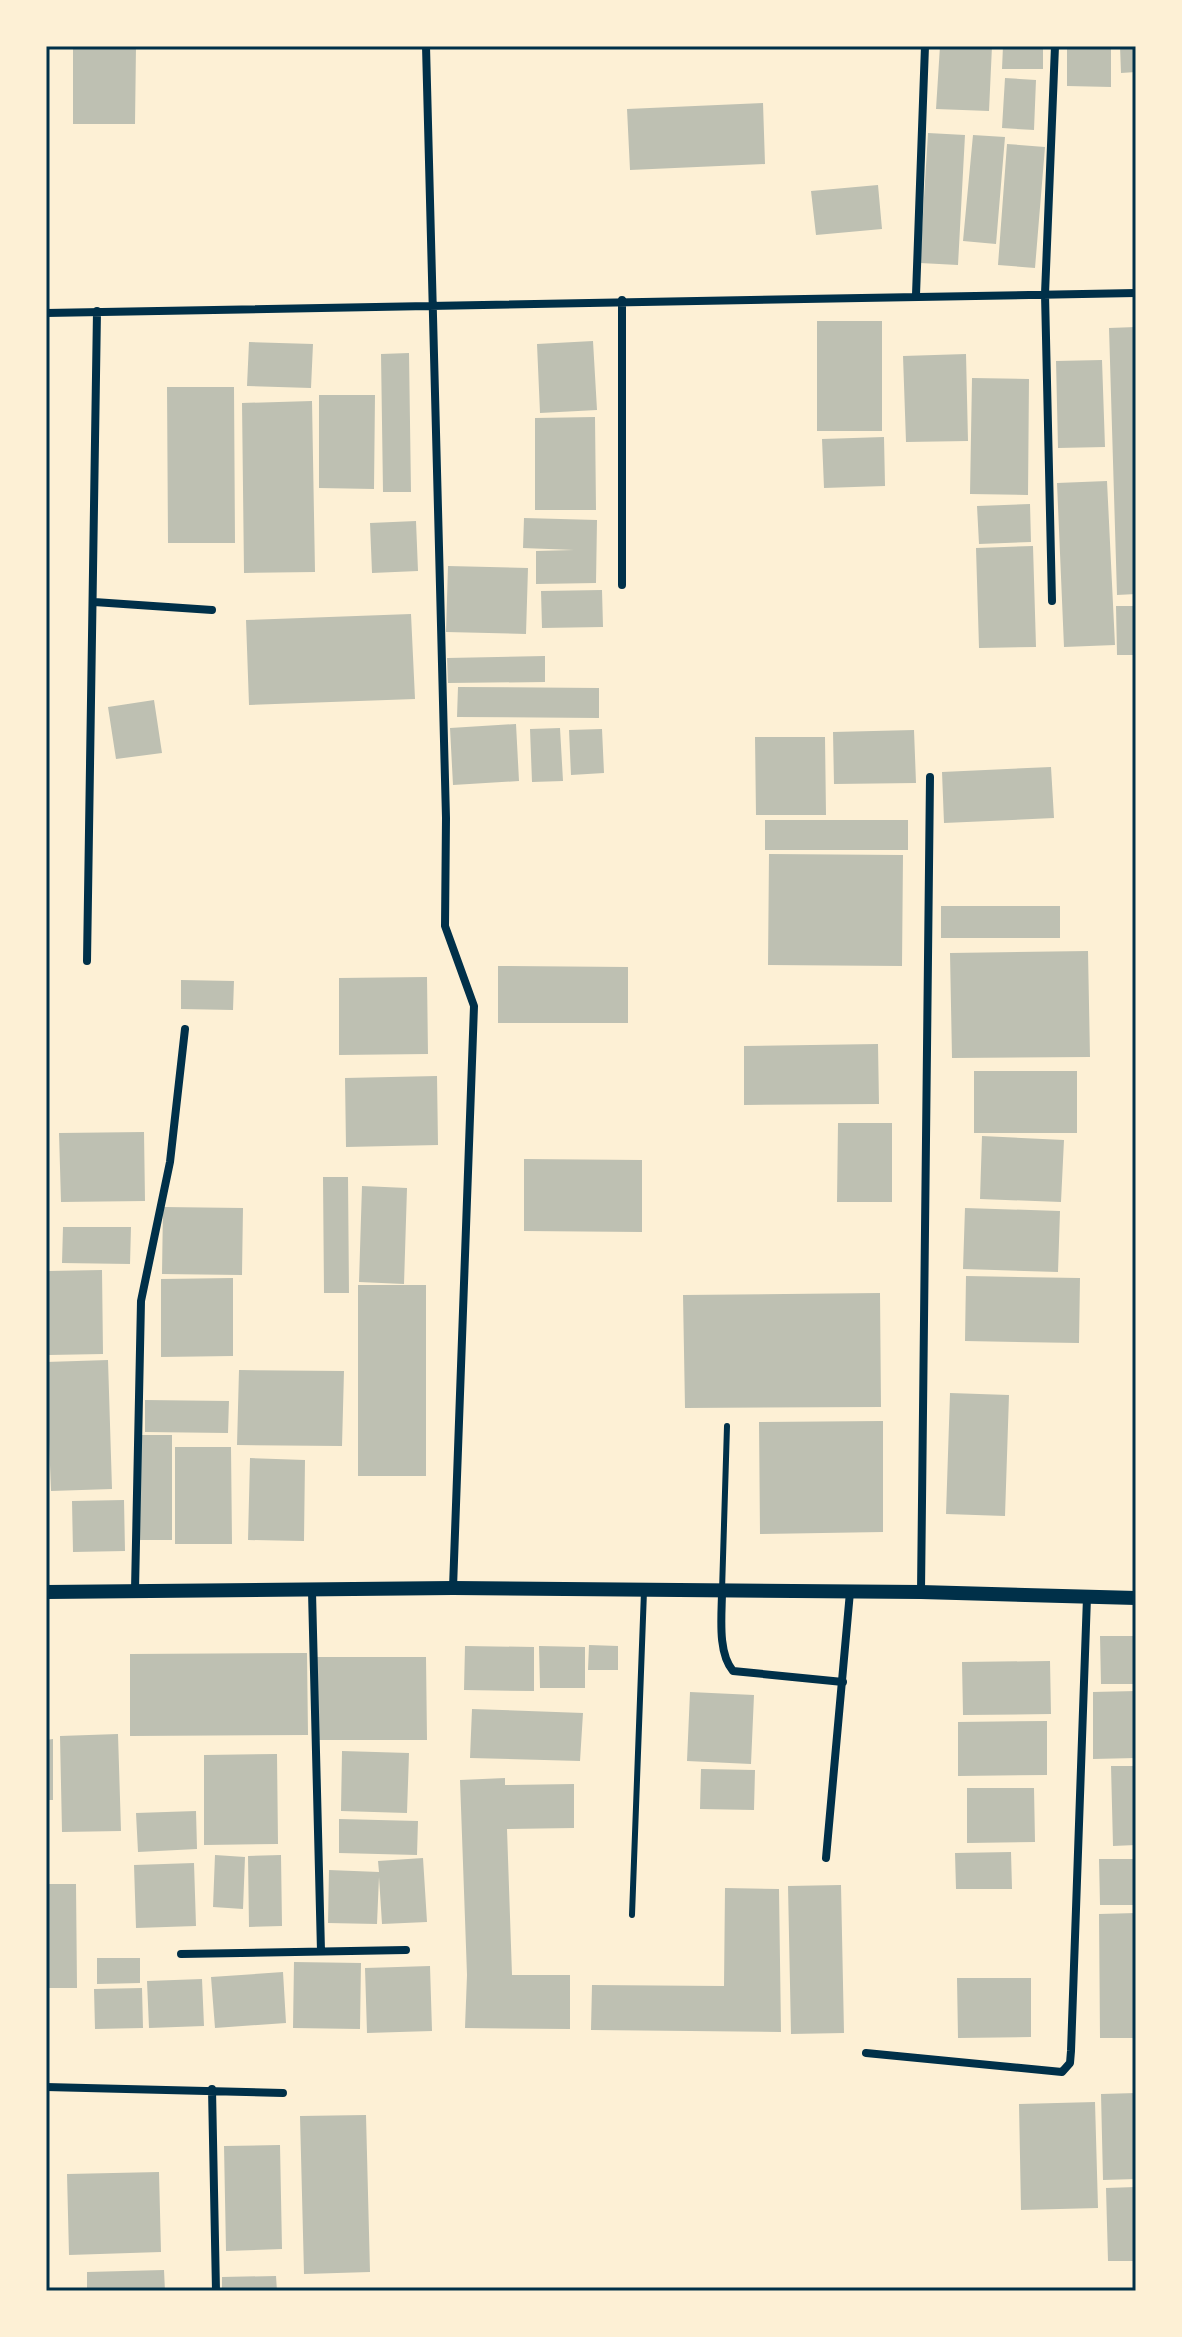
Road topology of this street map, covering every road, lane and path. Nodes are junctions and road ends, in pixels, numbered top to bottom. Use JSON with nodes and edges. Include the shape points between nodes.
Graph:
{"nodes":[{"id":1,"x":426,"y":46,"type":"edge"},
{"id":2,"x":925,"y":46,"type":"edge"},
{"id":3,"x":1055,"y":46,"type":"edge"},
{"id":4,"x":1136,"y":293,"type":"edge"},
{"id":5,"x":1045,"y":294,"type":"junction"},
{"id":6,"x":916,"y":295,"type":"junction"},
{"id":7,"x":622,"y":300,"type":"junction"},
{"id":8,"x":433,"y":306,"type":"junction"},
{"id":9,"x":97,"y":311,"type":"junction"},
{"id":10,"x":46,"y":313,"type":"edge"},
{"id":11,"x":622,"y":585,"type":"dead end"},
{"id":12,"x":1052,"y":601,"type":"dead end"},
{"id":13,"x":94,"y":602,"type":"junction"},
{"id":14,"x":212,"y":610,"type":"dead end"},
{"id":15,"x":930,"y":777,"type":"dead end"},
{"id":16,"x":87,"y":961,"type":"dead end"},
{"id":17,"x":185,"y":1029,"type":"dead end"},
{"id":18,"x":727,"y":1426,"type":"dead end"},
{"id":19,"x":453,"y":1588,"type":"junction"},
{"id":20,"x":135,"y":1590,"type":"junction"},
{"id":21,"x":644,"y":1591,"type":"junction"},
{"id":22,"x":722,"y":1591,"type":"junction"},
{"id":23,"x":46,"y":1592,"type":"edge"},
{"id":24,"x":312,"y":1592,"type":"junction"},
{"id":25,"x":850,"y":1592,"type":"junction"},
{"id":26,"x":921,"y":1592,"type":"junction"},
{"id":27,"x":1087,"y":1597,"type":"junction"},
{"id":28,"x":1136,"y":1598,"type":"edge"},
{"id":29,"x":843,"y":1682,"type":"junction"},
{"id":30,"x":826,"y":1858,"type":"dead end"},
{"id":31,"x":632,"y":1915,"type":"dead end"},
{"id":32,"x":406,"y":1950,"type":"dead end"},
{"id":33,"x":321,"y":1951,"type":"junction"},
{"id":34,"x":181,"y":1954,"type":"dead end"},
{"id":35,"x":866,"y":2053,"type":"dead end"},
{"id":36,"x":46,"y":2087,"type":"edge"},
{"id":37,"x":212,"y":2089,"type":"junction"},
{"id":38,"x":283,"y":2093,"type":"dead end"},
{"id":39,"x":216,"y":2291,"type":"edge"}],
"edges":[{"from":1,"to":8,"type":"street"},
{"from":2,"to":6,"type":"street"},
{"from":3,"to":5,"type":"street"},
{"from":4,"to":5,"type":"street"},
{"from":5,"to":6,"type":"street"},
{"from":5,"to":12,"type":"street"},
{"from":6,"to":7,"type":"street"},
{"from":7,"to":8,"type":"street"},
{"from":7,"to":11,"type":"street"},
{"from":8,"to":9,"type":"street"},
{"from":8,"to":19,"type":"street","via":[[445,926],[474,1006]]},
{"from":9,"to":10,"type":"street"},
{"from":9,"to":13,"type":"street"},
{"from":13,"to":14,"type":"street"},
{"from":13,"to":16,"type":"street"},
{"from":15,"to":26,"type":"street"},
{"from":17,"to":20,"type":"street","via":[[170,1162],[141,1301]]},
{"from":18,"to":22,"type":"lane"},
{"from":19,"to":21,"type":"street"},
{"from":19,"to":24,"type":"street"},
{"from":20,"to":23,"type":"street"},
{"from":20,"to":24,"type":"street"},
{"from":21,"to":22,"type":"street"},
{"from":21,"to":31,"type":"lane"},
{"from":22,"to":25,"type":"street"},
{"from":22,"to":29,"type":"street","via":[[723,1638],[733,1671]]},
{"from":24,"to":33,"type":"street"},
{"from":25,"to":26,"type":"street"},
{"from":25,"to":29,"type":"street"},
{"from":26,"to":27,"type":"street"},
{"from":27,"to":28,"type":"street"},
{"from":27,"to":35,"type":"street","via":[[1067,2068],[1062,2072]]},
{"from":29,"to":30,"type":"street"},
{"from":32,"to":33,"type":"street"},
{"from":33,"to":34,"type":"street"},
{"from":36,"to":37,"type":"street"},
{"from":37,"to":38,"type":"street"},
{"from":37,"to":39,"type":"street"}]}
